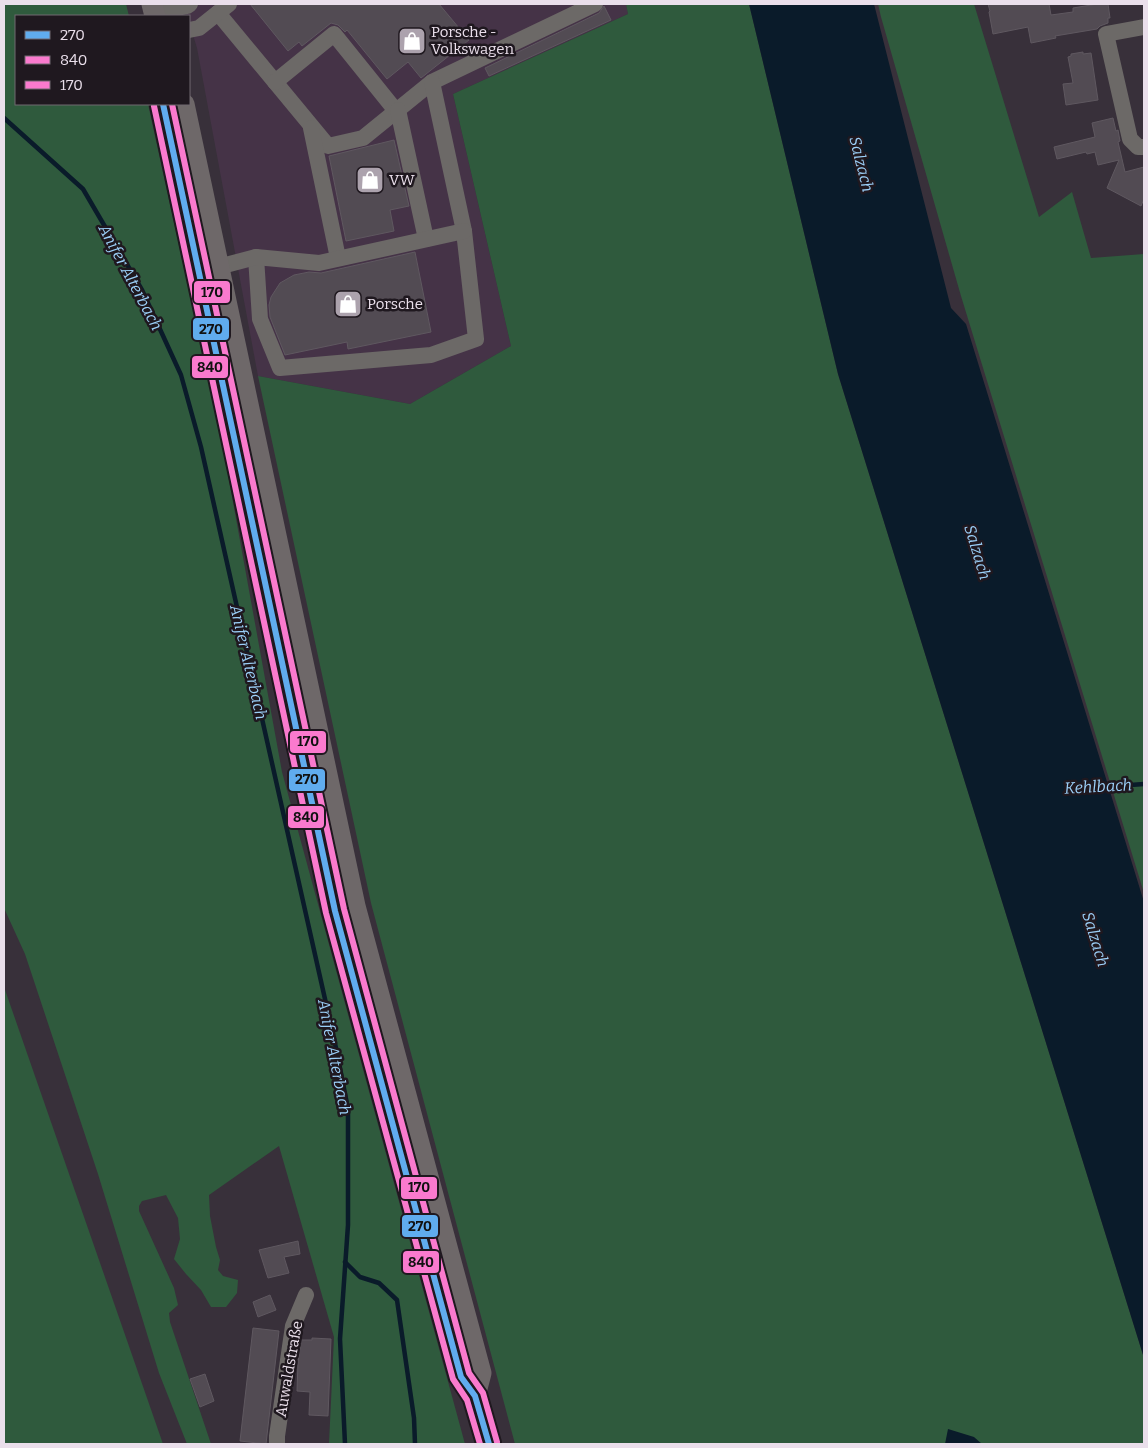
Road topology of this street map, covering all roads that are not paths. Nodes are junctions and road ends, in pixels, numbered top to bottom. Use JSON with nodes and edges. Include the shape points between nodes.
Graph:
{"nodes":[{"id":1,"x":190,"y":4,"type":"edge"},
{"id":2,"x":595,"y":4,"type":"edge"},
{"id":3,"x":223,"y":8,"type":"edge"},
{"id":4,"x":154,"y":11,"type":"edge"},
{"id":5,"x":1144,"y":27,"type":"edge"},
{"id":6,"x":190,"y":30,"type":"edge"},
{"id":7,"x":275,"y":82,"type":"junction"},
{"id":8,"x":432,"y":82,"type":"junction"},
{"id":9,"x":163,"y":105,"type":"edge"},
{"id":10,"x":184,"y":105,"type":"edge"},
{"id":11,"x":397,"y":110,"type":"junction"},
{"id":12,"x":310,"y":123,"type":"junction"},
{"id":13,"x":1144,"y":147,"type":"edge"},
{"id":14,"x":464,"y":231,"type":"junction"},
{"id":15,"x":426,"y":239,"type":"junction"},
{"id":16,"x":256,"y":257,"type":"junction"},
{"id":17,"x":338,"y":258,"type":"junction"},
{"id":18,"x":218,"y":267,"type":"junction"},
{"id":19,"x":306,"y":1296,"type":"dead end"},
{"id":20,"x":476,"y":1396,"type":"junction"},
{"id":21,"x":277,"y":1444,"type":"edge"},
{"id":22,"x":489,"y":1444,"type":"edge"}],
"edges":[{"from":1,"to":4,"type":"street"},
{"from":2,"to":8,"type":"street"},
{"from":3,"to":6,"type":"street","via":[[199,28]]},
{"from":3,"to":7,"type":"street"},
{"from":5,"to":13,"type":"street","via":[[1106,34],[1130,139],[1138,147]]},
{"from":7,"to":11,"type":"street","via":[[334,34]]},
{"from":7,"to":12,"type":"street"},
{"from":8,"to":11,"type":"street"},
{"from":8,"to":14,"type":"street"},
{"from":9,"to":20,"type":"main road","via":[[335,911],[461,1377]]},
{"from":10,"to":18,"type":"main road"},
{"from":11,"to":12,"type":"street","via":[[363,138],[328,146]]},
{"from":11,"to":15,"type":"street"},
{"from":12,"to":17,"type":"street"},
{"from":14,"to":15,"type":"street"},
{"from":14,"to":16,"type":"street","via":[[476,339],[431,354],[280,368],[260,319]]},
{"from":15,"to":17,"type":"street"},
{"from":16,"to":17,"type":"street","via":[[319,262]]},
{"from":16,"to":18,"type":"street"},
{"from":18,"to":20,"type":"main road","via":[[355,906],[480,1374]]},
{"from":19,"to":21,"type":"street","name":"Auwaldstraße","via":[[294,1326]]},
{"from":20,"to":22,"type":"main road"}]}
